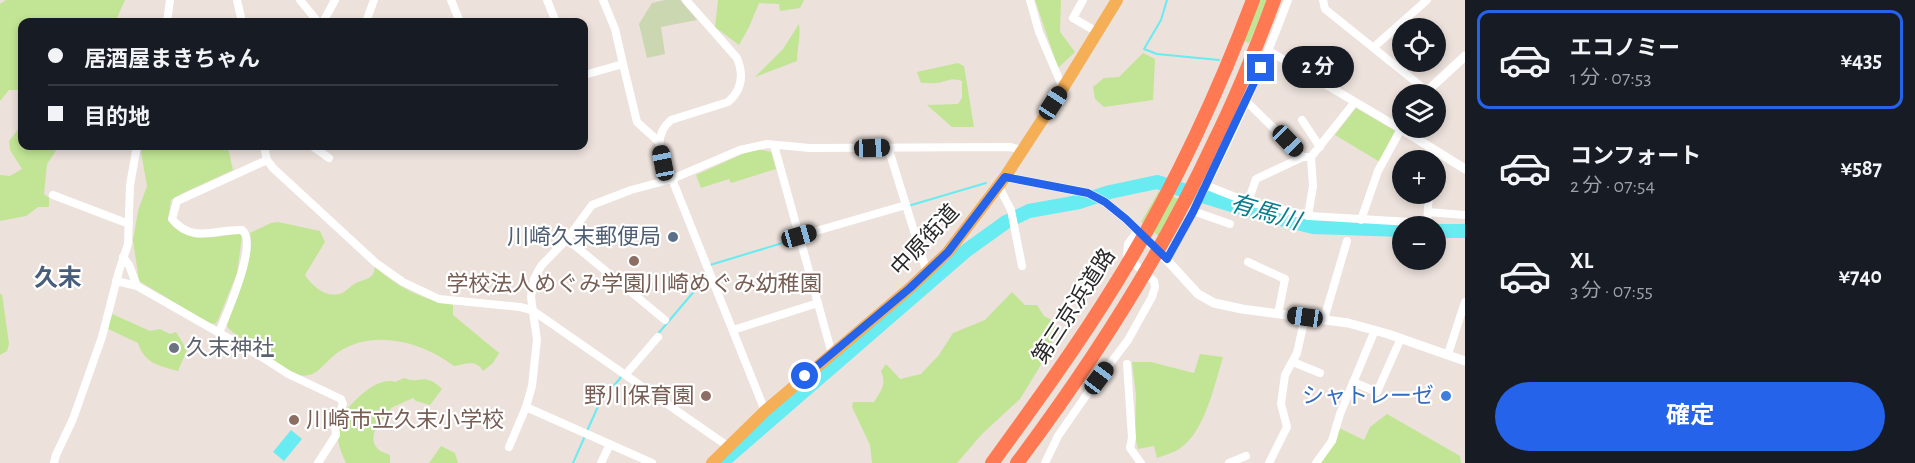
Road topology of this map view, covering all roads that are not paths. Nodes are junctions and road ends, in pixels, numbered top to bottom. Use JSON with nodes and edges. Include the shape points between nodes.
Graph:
{"nodes":[{"id":1,"x":170,"y":0,"type":"edge"},
{"id":2,"x":237,"y":0,"type":"edge"},
{"id":3,"x":300,"y":0,"type":"edge"},
{"id":4,"x":335,"y":0,"type":"edge"},
{"id":5,"x":374,"y":0,"type":"edge"},
{"id":6,"x":451,"y":0,"type":"edge"},
{"id":7,"x":547,"y":0,"type":"edge"},
{"id":8,"x":603,"y":0,"type":"edge"},
{"id":9,"x":686,"y":0,"type":"edge"},
{"id":10,"x":1030,"y":0,"type":"edge"},
{"id":11,"x":1083,"y":0,"type":"edge"},
{"id":12,"x":1117,"y":0,"type":"edge"},
{"id":13,"x":1253,"y":0,"type":"edge"},
{"id":14,"x":1274,"y":0,"type":"edge"},
{"id":15,"x":1288,"y":0,"type":"edge"},
{"id":16,"x":1323,"y":0,"type":"edge"},
{"id":17,"x":1427,"y":0,"type":"edge"},
{"id":18,"x":168,"y":18,"type":"edge"},
{"id":19,"x":241,"y":18,"type":"edge"},
{"id":20,"x":315,"y":18,"type":"edge"},
{"id":21,"x":325,"y":18,"type":"edge"},
{"id":22,"x":367,"y":18,"type":"edge"},
{"id":23,"x":458,"y":18,"type":"edge"},
{"id":24,"x":554,"y":18,"type":"edge"},
{"id":25,"x":1097,"y":32,"type":"junction"},
{"id":26,"x":1374,"y":47,"type":"junction"},
{"id":27,"x":1269,"y":51,"type":"junction"},
{"id":28,"x":1465,"y":56,"type":"edge"},
{"id":29,"x":623,"y":64,"type":"junction"},
{"id":30,"x":588,"y":74,"type":"edge"},
{"id":31,"x":1416,"y":84,"type":"edge"},
{"id":32,"x":1435,"y":84,"type":"edge"},
{"id":33,"x":1063,"y":88,"type":"junction"},
{"id":34,"x":1246,"y":101,"type":"junction"},
{"id":35,"x":1354,"y":103,"type":"junction"},
{"id":36,"x":1302,"y":120,"type":"dead end"},
{"id":37,"x":1392,"y":122,"type":"edge"},
{"id":38,"x":1396,"y":138,"type":"edge"},
{"id":39,"x":1415,"y":138,"type":"edge"},
{"id":40,"x":659,"y":142,"type":"junction"},
{"id":41,"x":774,"y":145,"type":"junction"},
{"id":42,"x":888,"y":147,"type":"junction"},
{"id":43,"x":1320,"y":147,"type":"junction"},
{"id":44,"x":136,"y":150,"type":"edge"},
{"id":45,"x":265,"y":150,"type":"edge"},
{"id":46,"x":317,"y":150,"type":"edge"},
{"id":47,"x":1022,"y":150,"type":"junction"},
{"id":48,"x":1429,"y":150,"type":"edge"},
{"id":49,"x":1307,"y":157,"type":"junction"},
{"id":50,"x":329,"y":159,"type":"dead end"},
{"id":51,"x":267,"y":160,"type":"junction"},
{"id":52,"x":1446,"y":160,"type":"edge"},
{"id":53,"x":1464,"y":164,"type":"edge"},
{"id":54,"x":672,"y":179,"type":"junction"},
{"id":55,"x":1001,"y":181,"type":"junction"},
{"id":56,"x":1205,"y":185,"type":"junction"},
{"id":57,"x":53,"y":195,"type":"dead end"},
{"id":58,"x":1248,"y":202,"type":"junction"},
{"id":59,"x":906,"y":204,"type":"junction"},
{"id":60,"x":1428,"y":204,"type":"edge"},
{"id":61,"x":1193,"y":212,"type":"junction"},
{"id":62,"x":1428,"y":212,"type":"junction"},
{"id":63,"x":1465,"y":215,"type":"edge"},
{"id":64,"x":1308,"y":216,"type":"junction"},
{"id":65,"x":1361,"y":220,"type":"junction"},
{"id":66,"x":129,"y":224,"type":"junction"},
{"id":67,"x":1230,"y":224,"type":"dead end"},
{"id":68,"x":1137,"y":230,"type":"junction"},
{"id":69,"x":799,"y":236,"type":"junction"},
{"id":70,"x":567,"y":239,"type":"junction"},
{"id":71,"x":1347,"y":241,"type":"dead end"},
{"id":72,"x":123,"y":257,"type":"junction"},
{"id":73,"x":1167,"y":259,"type":"junction"},
{"id":74,"x":1248,"y":262,"type":"dead end"},
{"id":75,"x":1022,"y":266,"type":"dead end"},
{"id":76,"x":927,"y":273,"type":"junction"},
{"id":77,"x":116,"y":281,"type":"junction"},
{"id":78,"x":137,"y":286,"type":"junction"},
{"id":79,"x":1465,"y":302,"type":"edge"},
{"id":80,"x":818,"y":303,"type":"junction"},
{"id":81,"x":532,"y":310,"type":"junction"},
{"id":82,"x":1278,"y":314,"type":"junction"},
{"id":83,"x":1305,"y":317,"type":"junction"},
{"id":84,"x":1324,"y":319,"type":"junction"},
{"id":85,"x":665,"y":320,"type":"dead end"},
{"id":86,"x":733,"y":330,"type":"junction"},
{"id":87,"x":1374,"y":330,"type":"junction"},
{"id":88,"x":219,"y":333,"type":"junction"},
{"id":89,"x":658,"y":338,"type":"dead end"},
{"id":90,"x":1401,"y":338,"type":"junction"},
{"id":91,"x":832,"y":354,"type":"junction"},
{"id":92,"x":1448,"y":354,"type":"junction"},
{"id":93,"x":1465,"y":361,"type":"edge"},
{"id":94,"x":1293,"y":362,"type":"junction"},
{"id":95,"x":1126,"y":364,"type":"dead end"},
{"id":96,"x":1320,"y":373,"type":"dead end"},
{"id":97,"x":626,"y":374,"type":"junction"},
{"id":98,"x":1353,"y":382,"type":"junction"},
{"id":99,"x":526,"y":406,"type":"junction"},
{"id":100,"x":765,"y":411,"type":"junction"},
{"id":101,"x":1281,"y":439,"type":"junction"},
{"id":102,"x":1270,"y":443,"type":"dead end"},
{"id":103,"x":610,"y":444,"type":"junction"},
{"id":104,"x":508,"y":447,"type":"dead end"},
{"id":105,"x":729,"y":447,"type":"junction"},
{"id":106,"x":1245,"y":456,"type":"dead end"},
{"id":107,"x":54,"y":463,"type":"edge"},
{"id":108,"x":318,"y":463,"type":"edge"},
{"id":109,"x":601,"y":463,"type":"edge"},
{"id":110,"x":652,"y":463,"type":"edge"},
{"id":111,"x":712,"y":463,"type":"edge"},
{"id":112,"x":992,"y":463,"type":"edge"},
{"id":113,"x":1017,"y":463,"type":"edge"},
{"id":114,"x":1045,"y":463,"type":"edge"},
{"id":115,"x":1141,"y":463,"type":"edge"},
{"id":116,"x":1229,"y":463,"type":"edge"},
{"id":117,"x":1269,"y":463,"type":"edge"},
{"id":118,"x":1316,"y":463,"type":"edge"}],
"edges":[{"from":1,"to":18,"type":"street"},
{"from":2,"to":19,"type":"street"},
{"from":3,"to":20,"type":"street"},
{"from":4,"to":21,"type":"street"},
{"from":5,"to":22,"type":"street"},
{"from":6,"to":23,"type":"street"},
{"from":7,"to":24,"type":"street"},
{"from":8,"to":29,"type":"street"},
{"from":9,"to":40,"type":"street","via":[[737,58],[741,85],[728,102],[670,120]]},
{"from":10,"to":33,"type":"street"},
{"from":11,"to":25,"type":"street","via":[[1073,18]]},
{"from":12,"to":25,"type":"main road","name":"中原街道"},
{"from":13,"to":112,"type":"highway","name":"第三京浜道路","via":[[1194,137],[1147,230],[1117,282]]},
{"from":14,"to":113,"type":"highway","name":"第三京浜道路","via":[[1213,145],[1134,291]]},
{"from":15,"to":27,"type":"street"},
{"from":16,"to":26,"type":"street","via":[[1325,9]]},
{"from":17,"to":26,"type":"street"},
{"from":25,"to":33,"type":"main road","name":"中原街道"},
{"from":26,"to":31,"type":"street"},
{"from":27,"to":34,"type":"street"},
{"from":27,"to":35,"type":"street"},
{"from":28,"to":32,"type":"street"},
{"from":29,"to":30,"type":"street"},
{"from":29,"to":40,"type":"street","via":[[637,122]]},
{"from":33,"to":47,"type":"main road","name":"中原街道"},
{"from":34,"to":49,"type":"street"},
{"from":34,"to":56,"type":"street"},
{"from":35,"to":37,"type":"street"},
{"from":35,"to":43,"type":"street"},
{"from":36,"to":43,"type":"street"},
{"from":38,"to":65,"type":"street","via":[[1378,171]]},
{"from":39,"to":48,"type":"street"},
{"from":40,"to":54,"type":"street","via":[[663,163]]},
{"from":41,"to":42,"type":"street"},
{"from":41,"to":54,"type":"street","via":[[740,150]]},
{"from":41,"to":69,"type":"street"},
{"from":42,"to":47,"type":"street"},
{"from":42,"to":59,"type":"street"},
{"from":43,"to":49,"type":"street"},
{"from":44,"to":66,"type":"street"},
{"from":45,"to":51,"type":"street"},
{"from":46,"to":50,"type":"street"},
{"from":47,"to":55,"type":"main road","name":"中原街道"},
{"from":49,"to":58,"type":"street","via":[[1256,179]]},
{"from":49,"to":64,"type":"street","via":[[1313,186]]},
{"from":51,"to":81,"type":"street","via":[[376,263],[403,282],[440,299]]},
{"from":51,"to":88,"type":"street","via":[[177,201],[173,211],[172,219],[182,230],[201,234],[242,230],[246,234],[239,280]]},
{"from":52,"to":53,"type":"street"},
{"from":54,"to":70,"type":"street","via":[[592,205]]},
{"from":54,"to":86,"type":"street"},
{"from":55,"to":68,"type":"street","via":[[1088,193],[1105,202]]},
{"from":55,"to":75,"type":"street"},
{"from":55,"to":76,"type":"main road","name":"中原街道","via":[[948,252]]},
{"from":56,"to":58,"type":"street"},
{"from":56,"to":61,"type":"street"},
{"from":57,"to":66,"type":"street"},
{"from":58,"to":64,"type":"street"},
{"from":59,"to":69,"type":"street"},
{"from":59,"to":76,"type":"street"},
{"from":60,"to":62,"type":"street"},
{"from":61,"to":67,"type":"street"},
{"from":61,"to":73,"type":"street"},
{"from":62,"to":63,"type":"street"},
{"from":62,"to":65,"type":"street","via":[[1427,223]]},
{"from":64,"to":65,"type":"street"},
{"from":66,"to":72,"type":"street"},
{"from":68,"to":73,"type":"street"},
{"from":68,"to":114,"type":"street","via":[[1128,244],[1126,257],[1154,281],[1152,297],[1128,340],[1058,436]]},
{"from":69,"to":80,"type":"street"},
{"from":70,"to":81,"type":"street","via":[[540,266],[534,279]]},
{"from":70,"to":85,"type":"street"},
{"from":71,"to":84,"type":"street"},
{"from":72,"to":77,"type":"street"},
{"from":72,"to":78,"type":"street"},
{"from":73,"to":82,"type":"street","via":[[1205,299]]},
{"from":74,"to":82,"type":"street","via":[[1285,279]]},
{"from":76,"to":91,"type":"main road","name":"中原街道"},
{"from":77,"to":78,"type":"street"},
{"from":77,"to":107,"type":"street","via":[[102,338]]},
{"from":78,"to":88,"type":"street"},
{"from":79,"to":92,"type":"street"},
{"from":80,"to":86,"type":"street"},
{"from":80,"to":91,"type":"street"},
{"from":81,"to":97,"type":"street"},
{"from":81,"to":99,"type":"street","via":[[537,340]]},
{"from":82,"to":83,"type":"street"},
{"from":83,"to":84,"type":"street"},
{"from":83,"to":94,"type":"street"},
{"from":84,"to":87,"type":"street"},
{"from":86,"to":100,"type":"street"},
{"from":87,"to":90,"type":"street"},
{"from":87,"to":98,"type":"street"},
{"from":88,"to":108,"type":"street","via":[[306,384],[341,399],[336,435]]},
{"from":89,"to":97,"type":"street"},
{"from":90,"to":92,"type":"street"},
{"from":90,"to":98,"type":"street","via":[[1377,392]]},
{"from":91,"to":100,"type":"main road","name":"中原街道"},
{"from":92,"to":93,"type":"street"},
{"from":94,"to":96,"type":"street"},
{"from":94,"to":101,"type":"street","via":[[1285,375],[1281,404],[1287,427]]},
{"from":95,"to":115,"type":"street","via":[[1130,448]]},
{"from":97,"to":105,"type":"street"},
{"from":98,"to":118,"type":"street","via":[[1332,441]]},
{"from":99,"to":103,"type":"street"},
{"from":99,"to":104,"type":"street"},
{"from":100,"to":105,"type":"main road","name":"中原街道"},
{"from":101,"to":102,"type":"street"},
{"from":101,"to":117,"type":"street"},
{"from":103,"to":109,"type":"street"},
{"from":103,"to":110,"type":"street"},
{"from":105,"to":111,"type":"main road","name":"中原街道"},
{"from":106,"to":116,"type":"street"}]}
